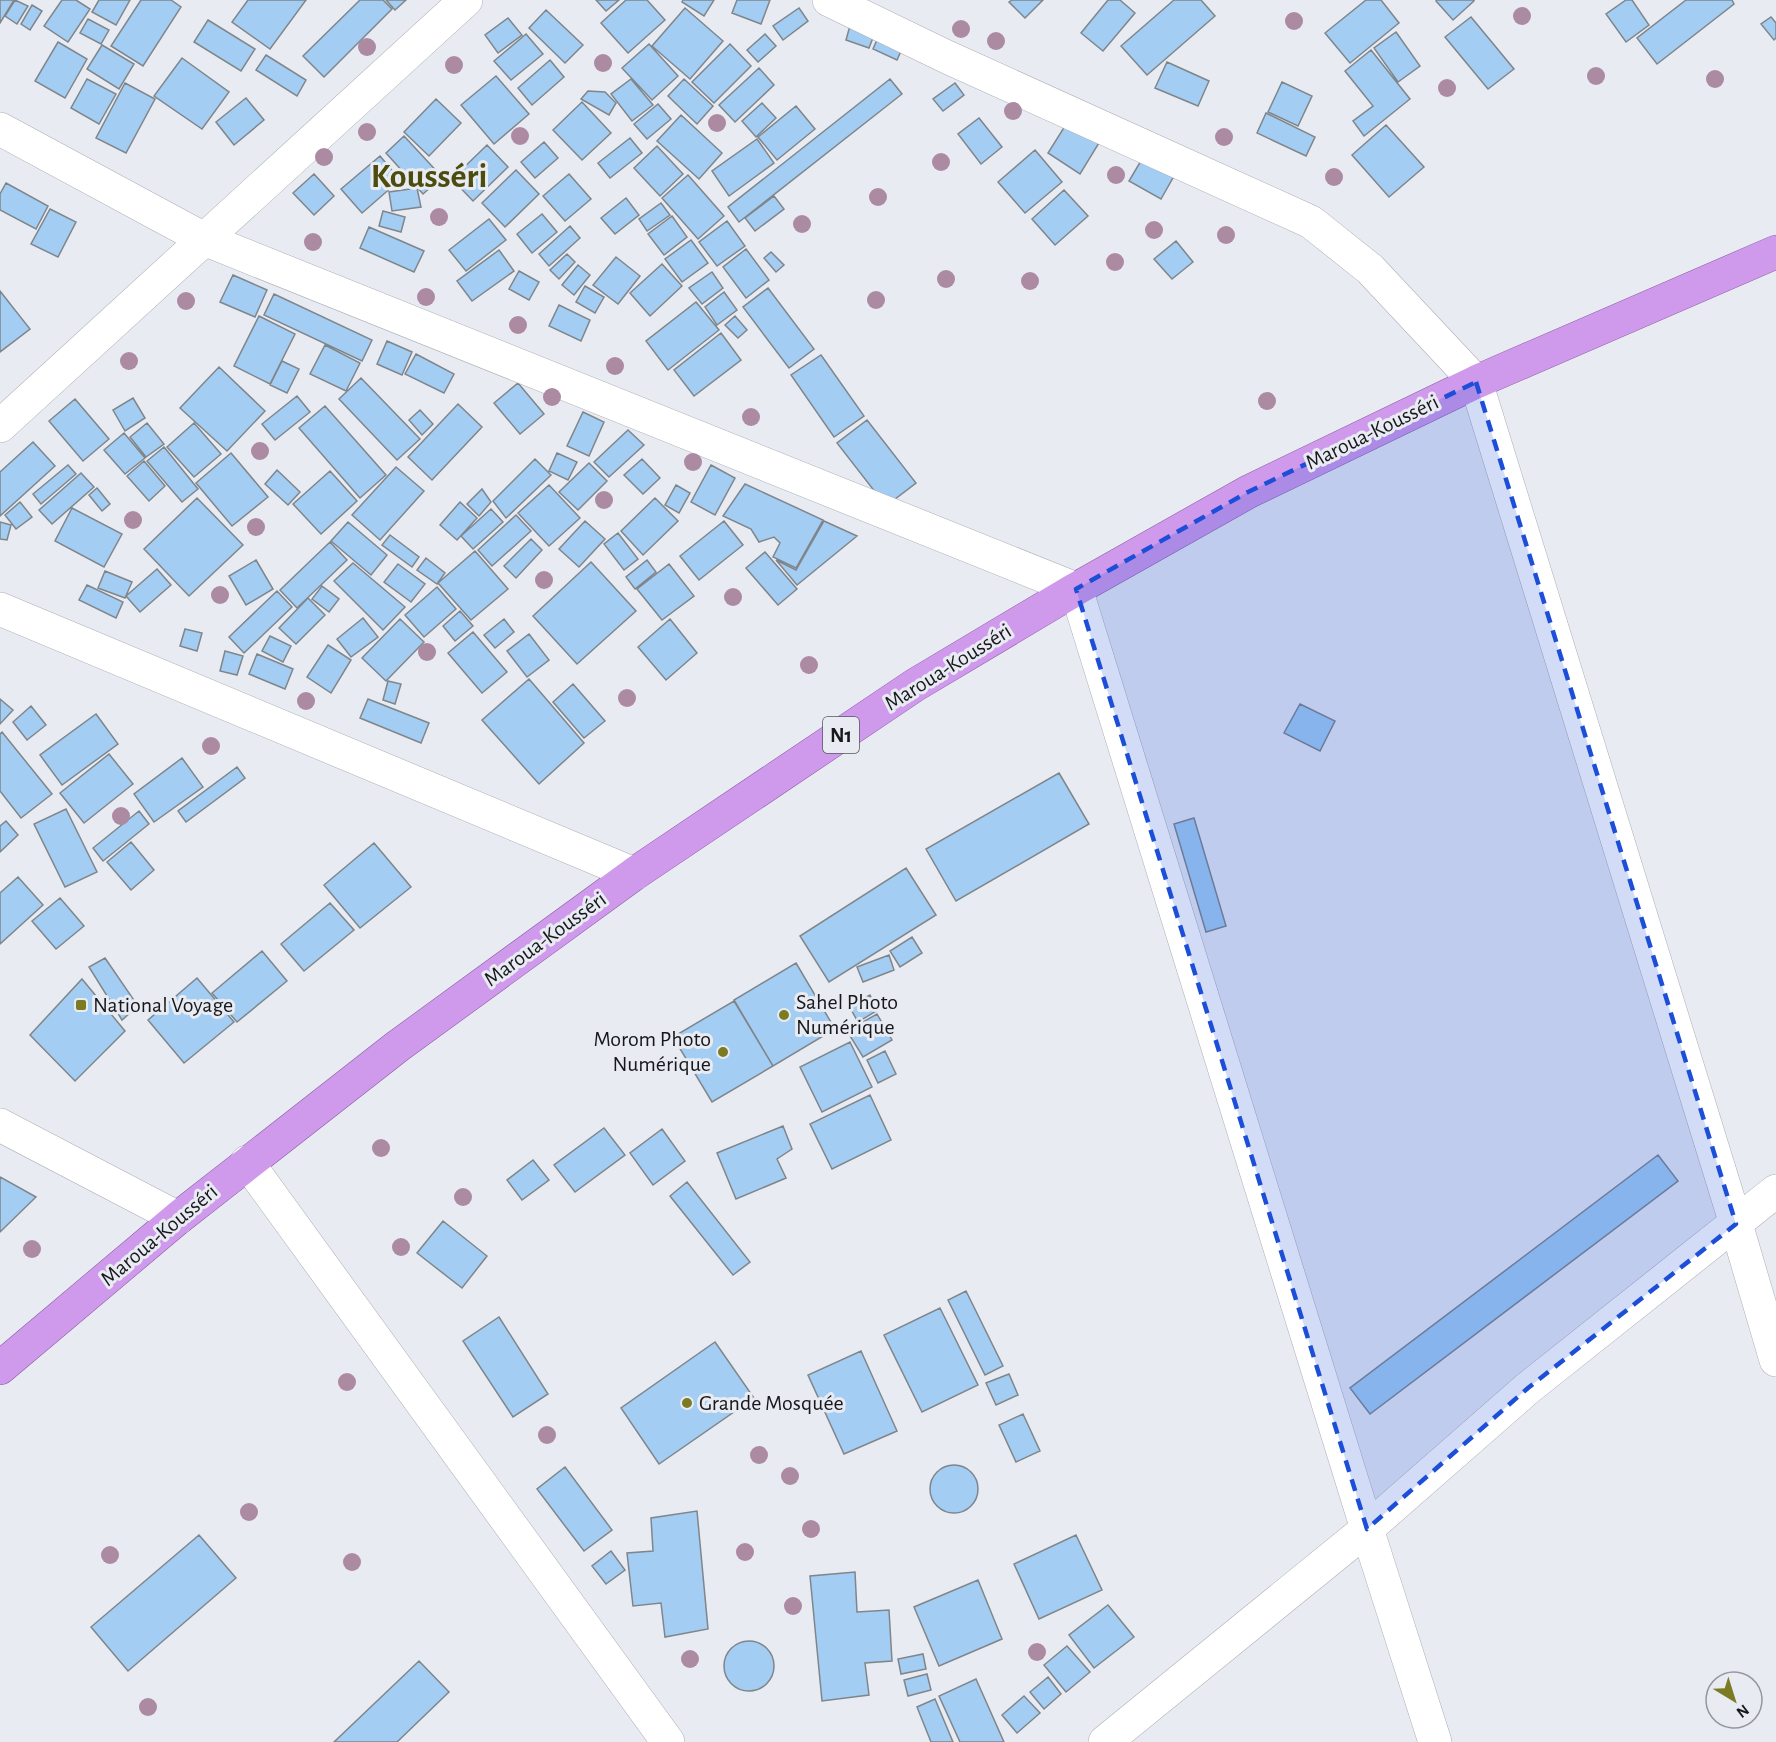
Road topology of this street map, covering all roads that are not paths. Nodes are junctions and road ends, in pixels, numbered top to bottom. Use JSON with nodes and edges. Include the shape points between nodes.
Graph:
{"nodes":[{"id":1,"x":466,"y":0,"type":"edge"},
{"id":2,"x":829,"y":0,"type":"edge"},
{"id":3,"x":0,"y":129,"type":"edge"},
{"id":4,"x":204,"y":239,"type":"junction"},
{"id":5,"x":1776,"y":252,"type":"edge"},
{"id":6,"x":1476,"y":382,"type":"junction"},
{"id":7,"x":0,"y":426,"type":"edge"},
{"id":8,"x":1076,"y":589,"type":"junction"},
{"id":9,"x":0,"y":609,"type":"edge"},
{"id":10,"x":634,"y":874,"type":"junction"},
{"id":11,"x":0,"y":1125,"type":"edge"},
{"id":12,"x":247,"y":1162,"type":"junction"},
{"id":13,"x":1776,"y":1191,"type":"edge"},
{"id":14,"x":178,"y":1218,"type":"junction"},
{"id":15,"x":1736,"y":1224,"type":"junction"},
{"id":16,"x":1776,"y":1360,"type":"edge"},
{"id":17,"x":0,"y":1368,"type":"edge"},
{"id":18,"x":1367,"y":1530,"type":"junction"},
{"id":19,"x":668,"y":1742,"type":"edge"},
{"id":20,"x":1105,"y":1742,"type":"edge"},
{"id":21,"x":1435,"y":1742,"type":"edge"}],
"edges":[{"from":1,"to":4,"type":"street"},
{"from":2,"to":6,"type":"street","via":[[1311,222],[1370,268]]},
{"from":3,"to":4,"type":"street"},
{"from":4,"to":7,"type":"street"},
{"from":4,"to":8,"type":"street"},
{"from":5,"to":6,"type":"highway","name":"Maroua-Kousséri","number":"N1"},
{"from":6,"to":8,"type":"highway","name":"Maroua-Kousséri","number":"N1","via":[[1248,492]]},
{"from":6,"to":15,"type":"street"},
{"from":8,"to":10,"type":"highway","name":"Maroua-Kousséri","number":"N1","via":[[915,685]]},
{"from":8,"to":18,"type":"street"},
{"from":9,"to":10,"type":"street"},
{"from":10,"to":12,"type":"highway","name":"Maroua-Kousséri","number":"N1"},
{"from":11,"to":14,"type":"street"},
{"from":12,"to":14,"type":"highway","name":"Maroua-Kousséri","number":"N1"},
{"from":12,"to":19,"type":"street"},
{"from":13,"to":15,"type":"street"},
{"from":14,"to":17,"type":"highway","name":"Maroua-Kousséri","number":"N1"},
{"from":15,"to":16,"type":"street"},
{"from":15,"to":18,"type":"street","via":[[1528,1388]]},
{"from":18,"to":20,"type":"street"},
{"from":18,"to":21,"type":"street"}]}
